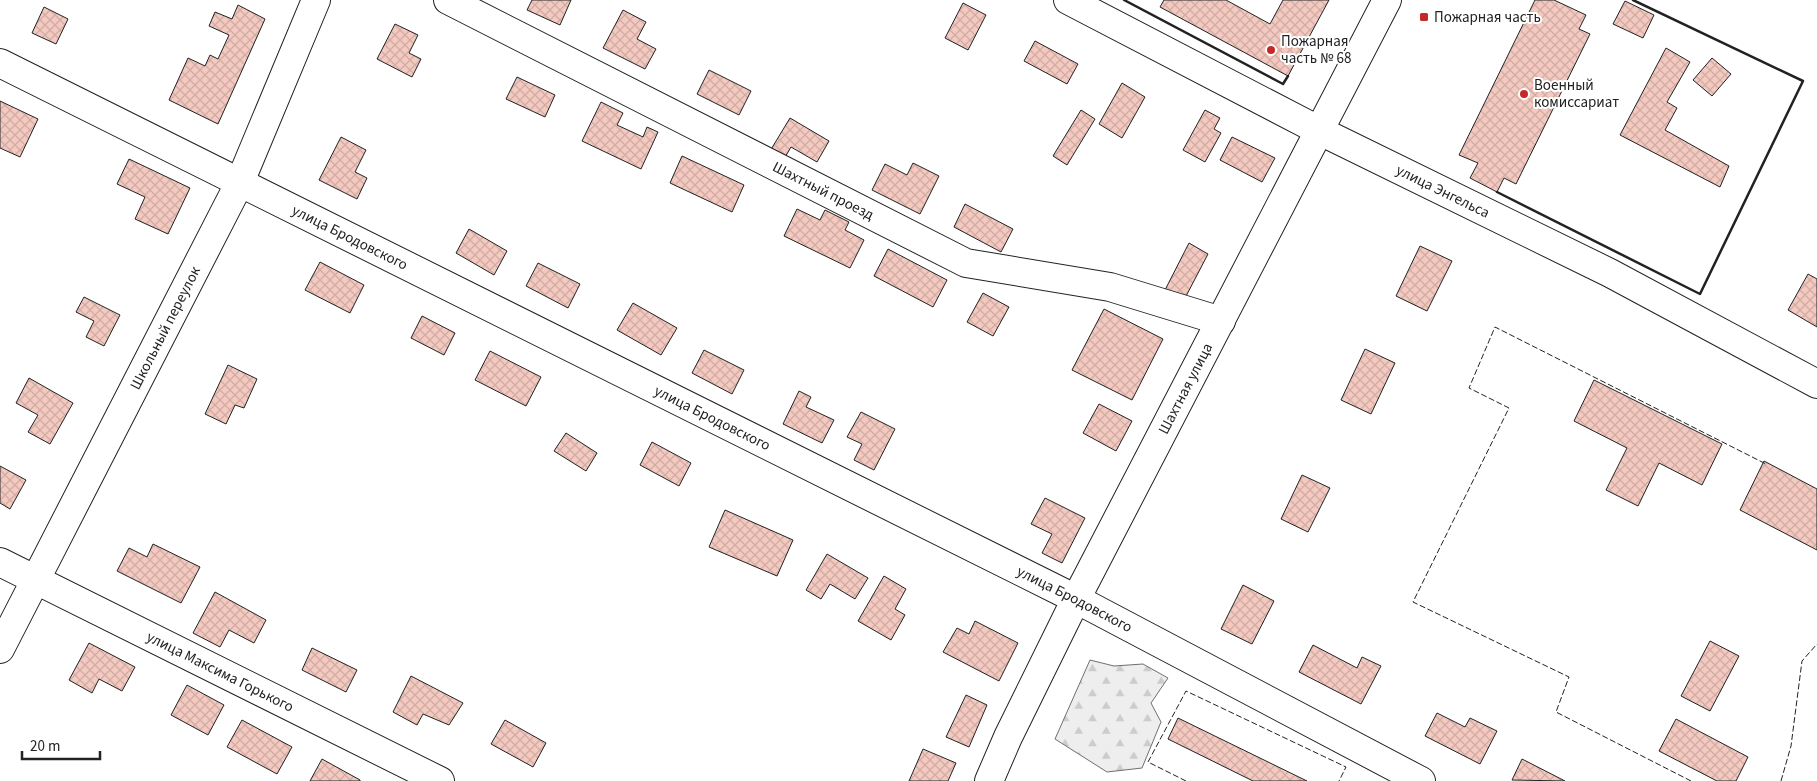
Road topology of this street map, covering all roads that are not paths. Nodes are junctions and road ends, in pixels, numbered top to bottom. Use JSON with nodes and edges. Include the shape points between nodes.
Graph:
{"nodes":[{"id":1,"x":316,"y":0,"type":"edge"},
{"id":2,"x":448,"y":0,"type":"edge"},
{"id":3,"x":1068,"y":0,"type":"edge"},
{"id":4,"x":1387,"y":0,"type":"edge"},
{"id":5,"x":0,"y":63,"type":"edge"},
{"id":6,"x":1320,"y":130,"type":"junction"},
{"id":7,"x":240,"y":182,"type":"junction"},
{"id":8,"x":1221,"y":321,"type":"junction"},
{"id":9,"x":1817,"y":384,"type":"edge"},
{"id":10,"x":0,"y":562,"type":"edge"},
{"id":11,"x":33,"y":580,"type":"junction"},
{"id":12,"x":1076,"y":599,"type":"junction"},
{"id":13,"x":0,"y":649,"type":"edge"},
{"id":14,"x":440,"y":781,"type":"edge"},
{"id":15,"x":989,"y":781,"type":"edge"},
{"id":16,"x":1421,"y":781,"type":"edge"}],
"edges":[{"from":1,"to":7,"type":"street","name":"Школьный переулок"},
{"from":2,"to":8,"type":"street","name":"Шахтный проезд","via":[[966,263],[1110,287]]},
{"from":3,"to":6,"type":"street","name":"улица Энгельса"},
{"from":4,"to":6,"type":"street","name":"Шахтная улица"},
{"from":5,"to":7,"type":"street","name":"улица Бродовского"},
{"from":6,"to":8,"type":"street","name":"Шахтная улица"},
{"from":6,"to":9,"type":"street","name":"улица Энгельса","via":[[1610,273]]},
{"from":7,"to":11,"type":"street","name":"Школьный переулок"},
{"from":7,"to":12,"type":"street","name":"улица Бродовского"},
{"from":8,"to":12,"type":"street","name":"Шахтная улица"},
{"from":10,"to":11,"type":"street","name":"улица Максима Горького"},
{"from":11,"to":13,"type":"street","name":"Школьный переулок"},
{"from":11,"to":14,"type":"street","name":"улица Максима Горького"},
{"from":12,"to":15,"type":"street","name":"Шахтная улица"},
{"from":12,"to":16,"type":"street","name":"улица Бродовского"}]}
